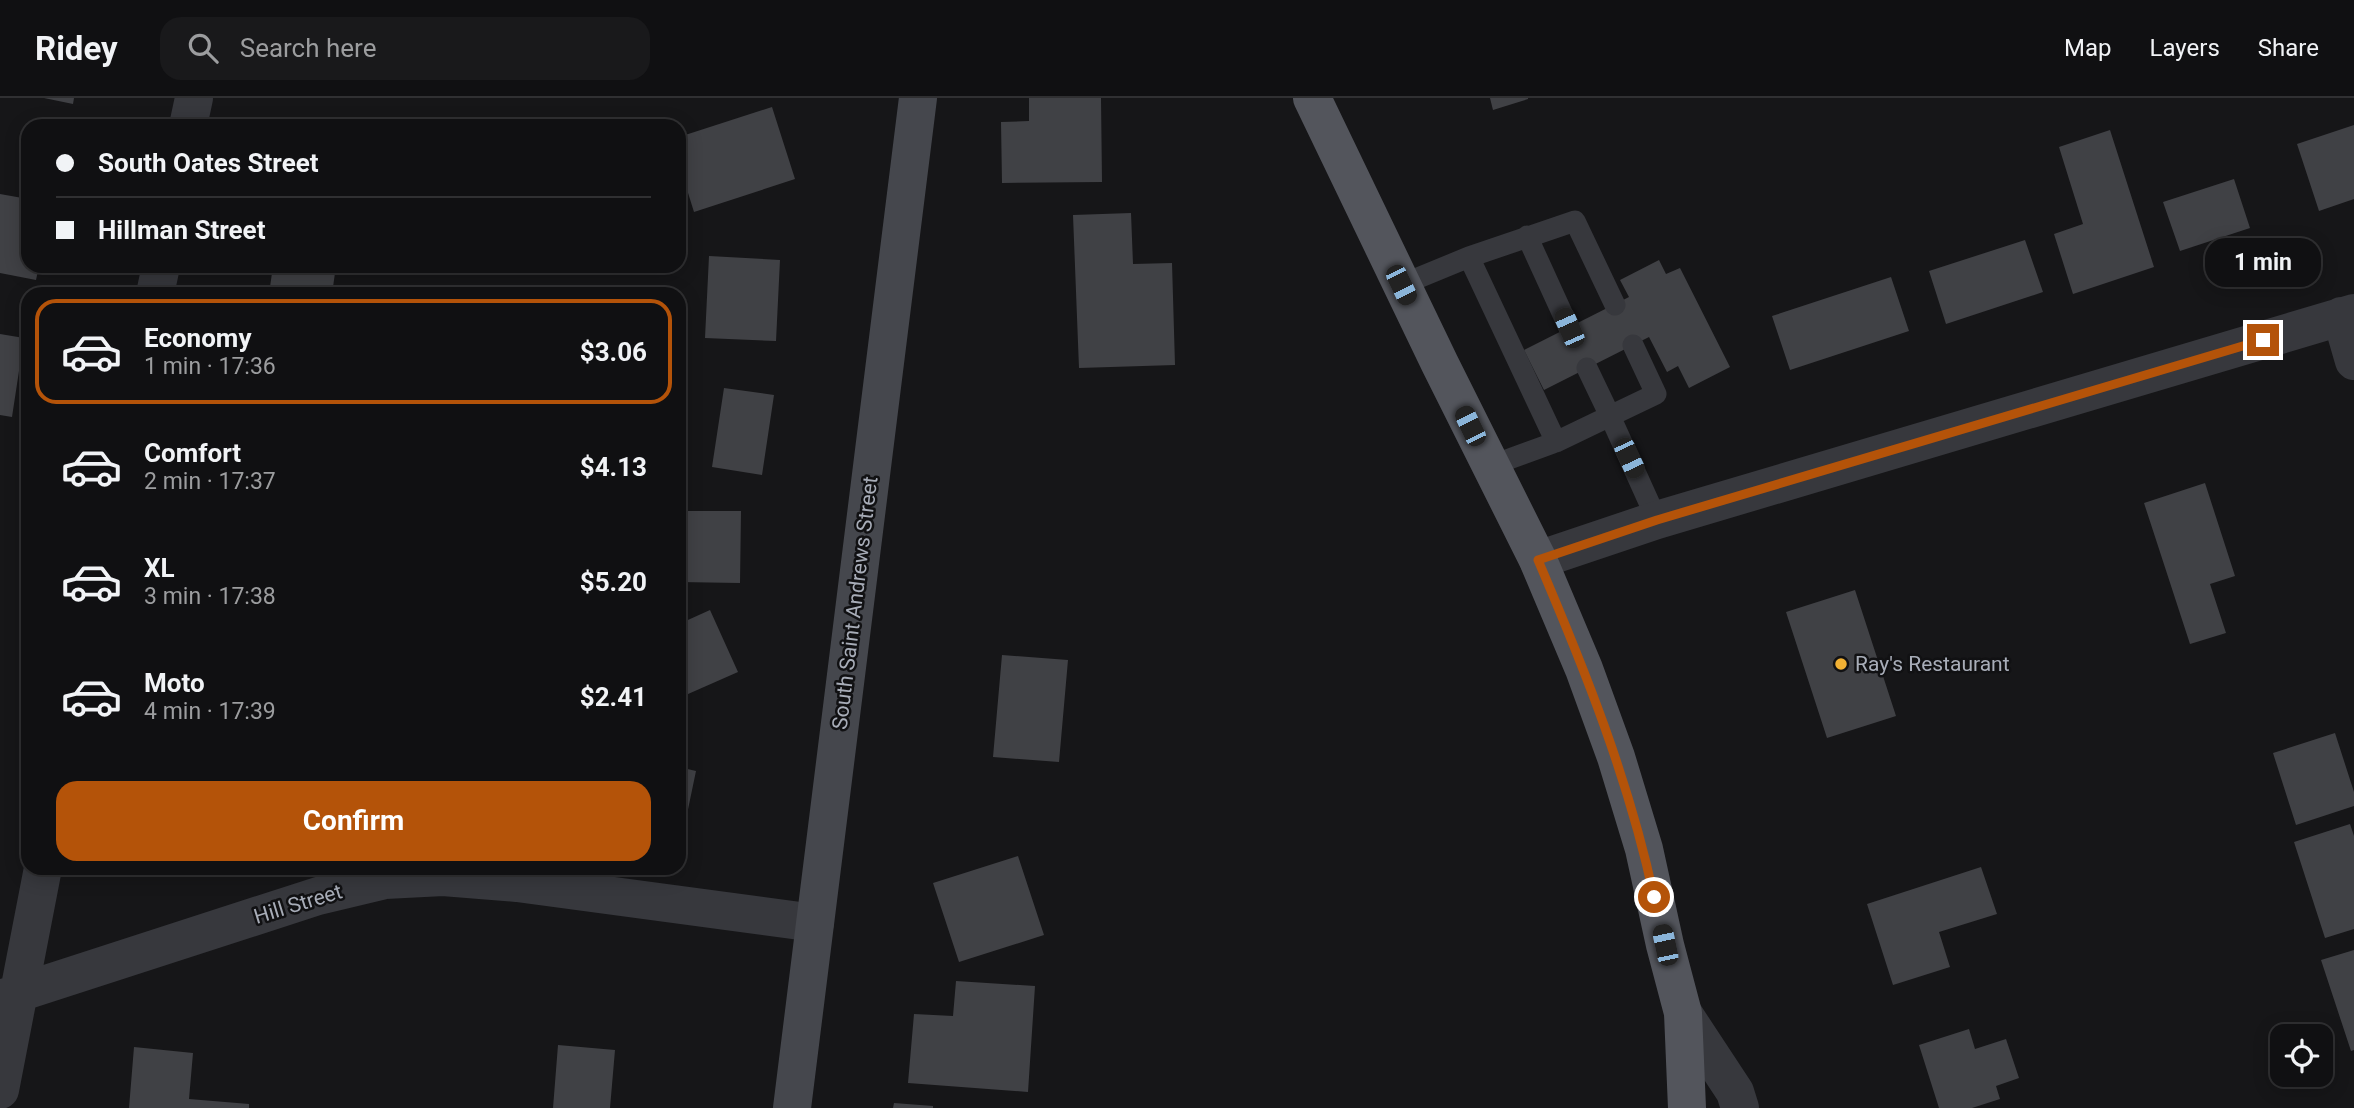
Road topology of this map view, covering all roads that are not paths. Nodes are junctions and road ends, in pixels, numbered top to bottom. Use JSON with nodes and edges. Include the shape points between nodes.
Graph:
{"nodes":[{"id":1,"x":194,"y":98,"type":"edge"},
{"id":2,"x":918,"y":98,"type":"edge"},
{"id":3,"x":1312,"y":98,"type":"edge"},
{"id":4,"x":190,"y":119,"type":"edge"},
{"id":5,"x":1527,"y":236,"type":"junction"},
{"id":6,"x":1469,"y":257,"type":"junction"},
{"id":7,"x":1401,"y":285,"type":"junction"},
{"id":8,"x":1615,"y":305,"type":"dead end"},
{"id":9,"x":2348,"y":315,"type":"edge"},
{"id":10,"x":1569,"y":328,"type":"dead end"},
{"id":11,"x":1633,"y":345,"type":"dead end"},
{"id":12,"x":2354,"y":361,"type":"edge"},
{"id":13,"x":1587,"y":368,"type":"dead end"},
{"id":14,"x":1610,"y":416,"type":"junction"},
{"id":15,"x":1556,"y":442,"type":"junction"},
{"id":16,"x":1490,"y":466,"type":"junction"},
{"id":17,"x":1657,"y":520,"type":"junction"},
{"id":18,"x":1538,"y":560,"type":"junction"},
{"id":19,"x":41,"y":875,"type":"edge"},
{"id":20,"x":815,"y":923,"type":"junction"},
{"id":21,"x":10,"y":996,"type":"edge"},
{"id":22,"x":1683,"y":1013,"type":"junction"},
{"id":23,"x":0,"y":1090,"type":"edge"},
{"id":24,"x":792,"y":1108,"type":"edge"},
{"id":25,"x":1687,"y":1108,"type":"edge"},
{"id":26,"x":1740,"y":1108,"type":"edge"}],
"edges":[{"from":1,"to":4,"type":"street"},
{"from":2,"to":20,"type":"street","name":"South Saint Andrews Street"},
{"from":3,"to":7,"type":"main road"},
{"from":5,"to":6,"type":"lane"},
{"from":5,"to":8,"type":"lane","via":[[1575,221]]},
{"from":5,"to":10,"type":"lane"},
{"from":6,"to":7,"type":"lane"},
{"from":6,"to":15,"type":"lane"},
{"from":7,"to":16,"type":"main road"},
{"from":9,"to":12,"type":"street"},
{"from":9,"to":17,"type":"street"},
{"from":11,"to":14,"type":"lane","via":[[1656,394]]},
{"from":13,"to":14,"type":"lane"},
{"from":14,"to":15,"type":"lane"},
{"from":14,"to":17,"type":"lane"},
{"from":15,"to":16,"type":"lane"},
{"from":16,"to":18,"type":"main road"},
{"from":17,"to":18,"type":"street"},
{"from":18,"to":22,"type":"main road","via":[[1616,757],[1644,849]]},
{"from":19,"to":21,"type":"street"},
{"from":20,"to":21,"type":"street","name":"Hill Street","via":[[517,883],[443,877],[385,880],[318,896]]},
{"from":20,"to":24,"type":"street","name":"South Saint Andrews Street"},
{"from":21,"to":23,"type":"street"},
{"from":22,"to":25,"type":"main road"},
{"from":22,"to":26,"type":"street","via":[[1735,1092]]}]}
